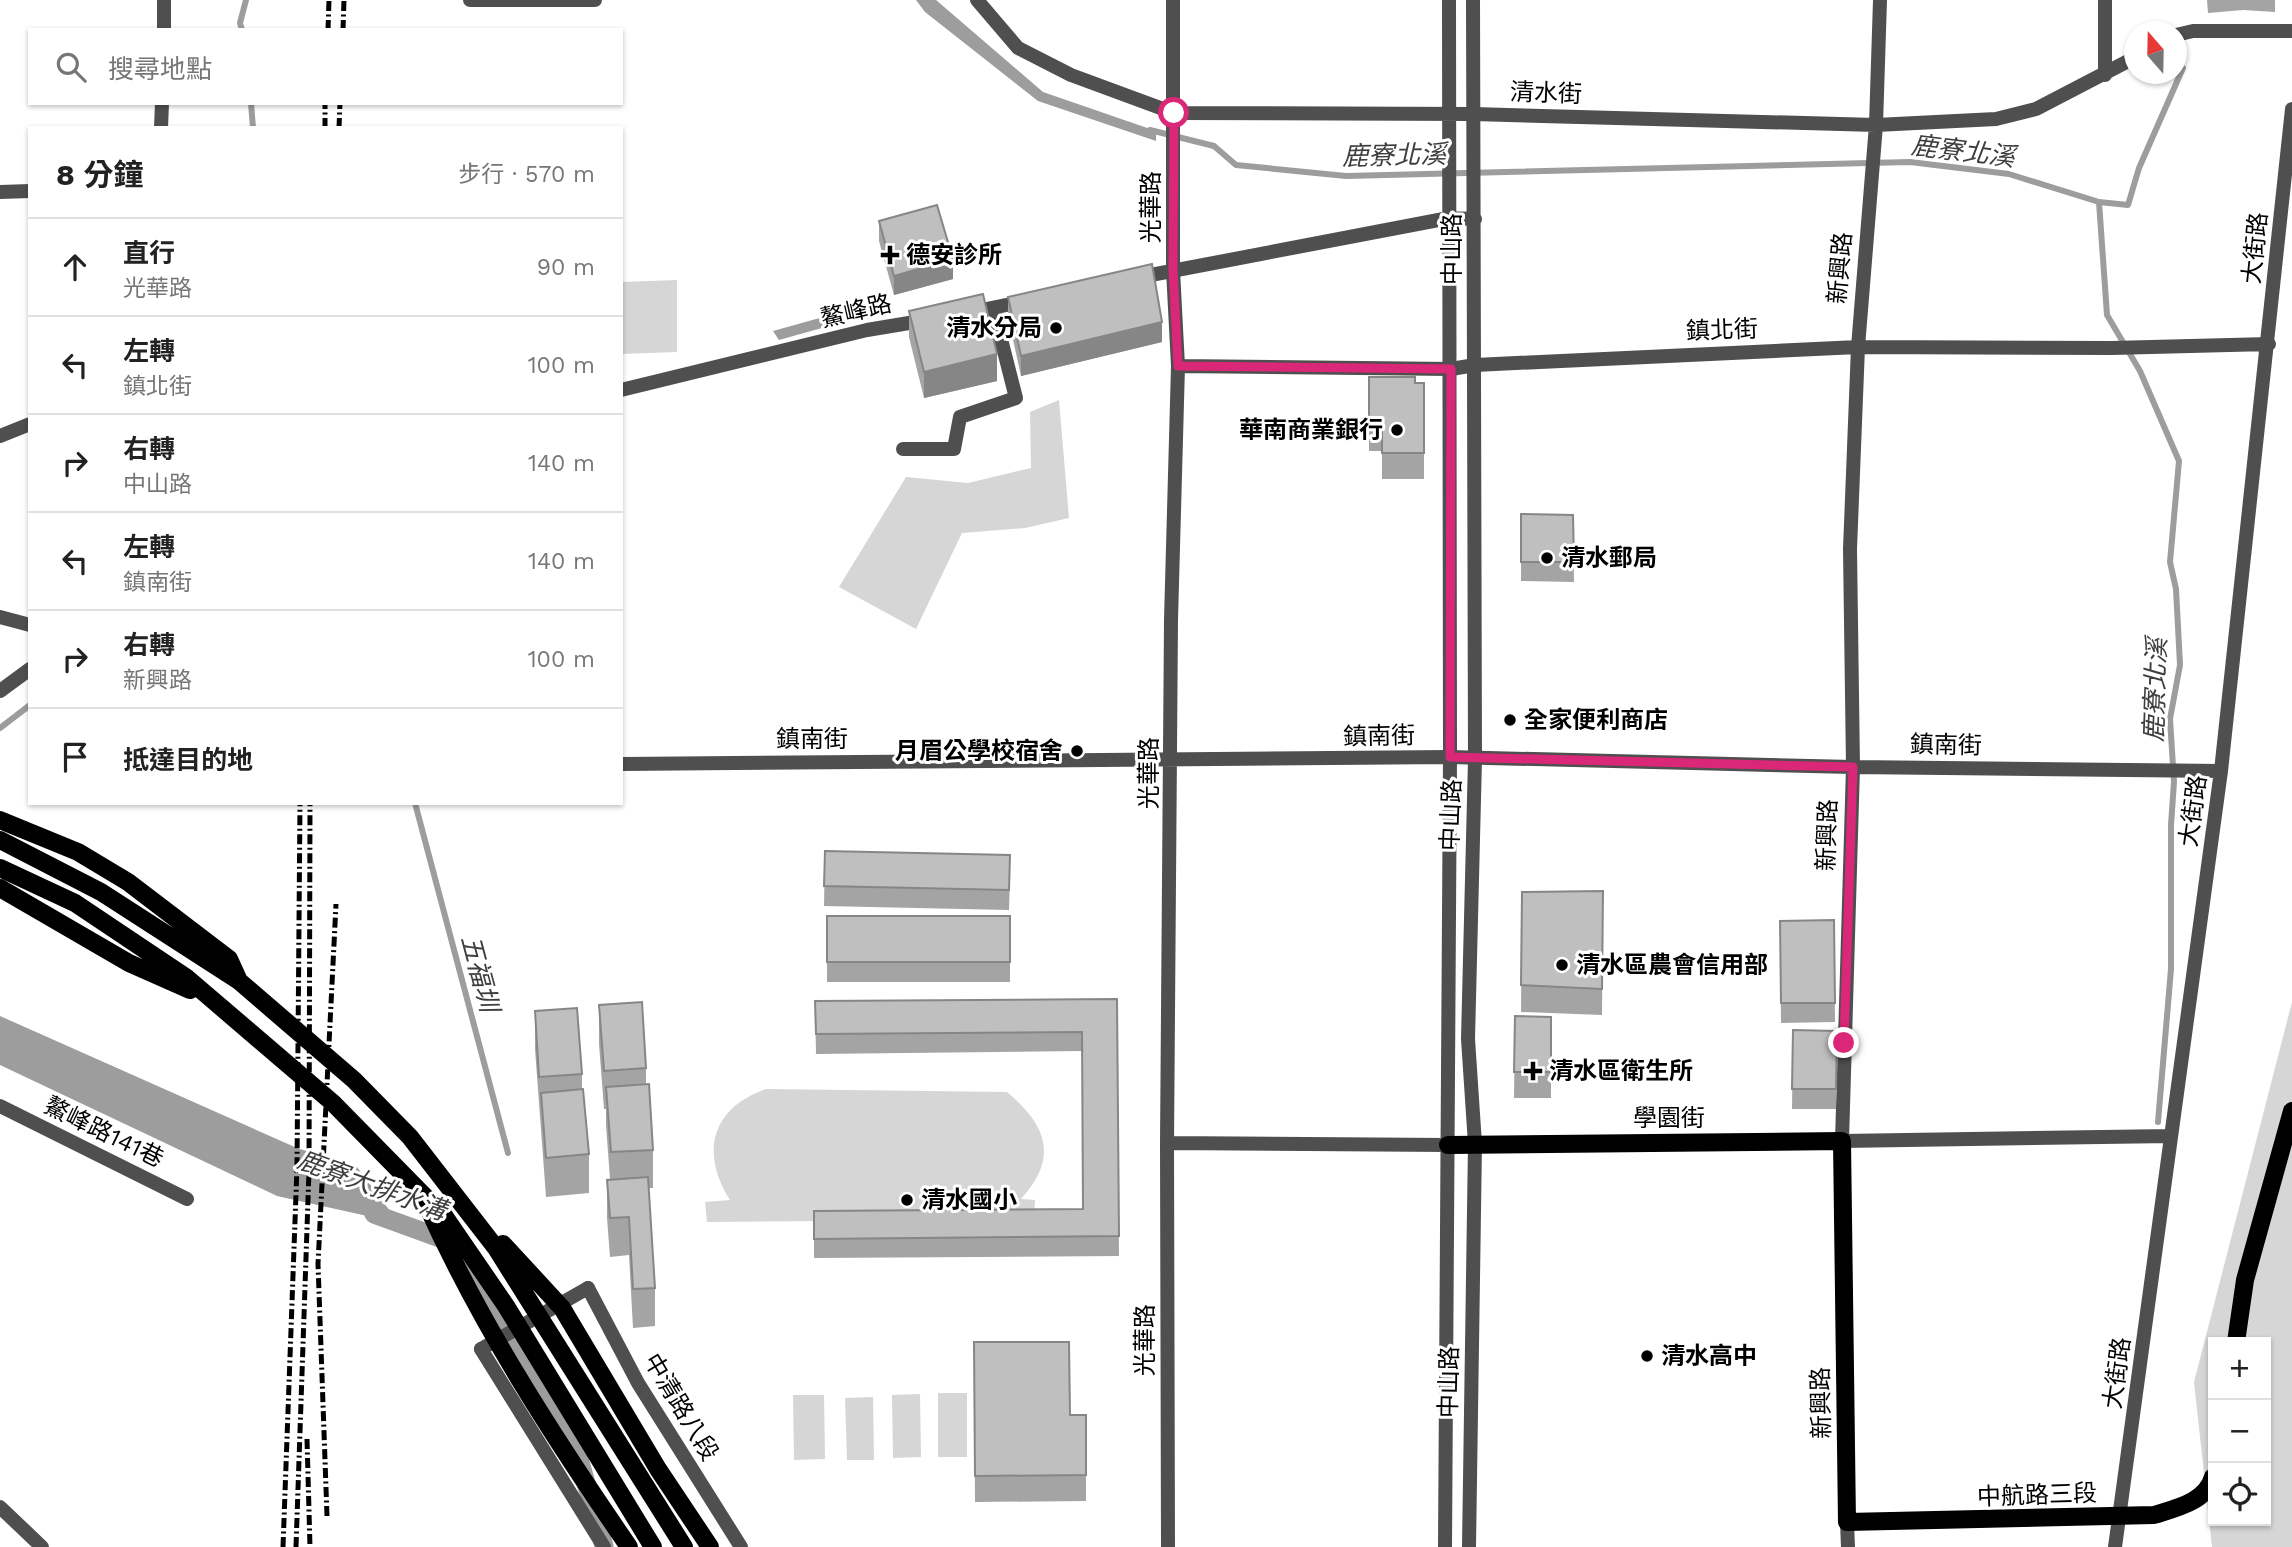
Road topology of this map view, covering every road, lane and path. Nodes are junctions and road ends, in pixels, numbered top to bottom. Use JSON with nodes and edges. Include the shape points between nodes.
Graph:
{"nodes":[{"id":1,"x":164,"y":0,"type":"edge"},
{"id":2,"x":470,"y":0,"type":"edge"},
{"id":3,"x":595,"y":0,"type":"edge"},
{"id":4,"x":977,"y":0,"type":"edge"},
{"id":5,"x":1173,"y":0,"type":"edge"},
{"id":6,"x":1448,"y":0,"type":"edge"},
{"id":7,"x":1473,"y":0,"type":"edge"},
{"id":8,"x":1880,"y":0,"type":"edge"},
{"id":9,"x":2105,"y":0,"type":"edge"},
{"id":10,"x":492,"y":1,"type":"edge"},
{"id":11,"x":164,"y":28,"type":"edge"},
{"id":12,"x":2292,"y":31,"type":"edge"},
{"id":13,"x":2187,"y":32,"type":"edge"},
{"id":14,"x":2124,"y":64,"type":"edge"},
{"id":15,"x":2105,"y":75,"type":"junction"},
{"id":16,"x":162,"y":105,"type":"edge"},
{"id":17,"x":2292,"y":109,"type":"edge"},
{"id":18,"x":1174,"y":113,"type":"junction"},
{"id":19,"x":1473,"y":114,"type":"junction"},
{"id":20,"x":1448,"y":116,"type":"junction"},
{"id":21,"x":1876,"y":125,"type":"junction"},
{"id":22,"x":161,"y":126,"type":"edge"},
{"id":23,"x":28,"y":191,"type":"edge"},
{"id":24,"x":0,"y":192,"type":"edge"},
{"id":25,"x":1449,"y":218,"type":"junction"},
{"id":26,"x":1475,"y":219,"type":"junction"},
{"id":27,"x":1173,"y":270,"type":"junction"},
{"id":28,"x":1122,"y":281,"type":"edge"},
{"id":29,"x":1044,"y":298,"type":"edge"},
{"id":30,"x":993,"y":308,"type":"junction"},
{"id":31,"x":2269,"y":344,"type":"junction"},
{"id":32,"x":1858,"y":347,"type":"junction"},
{"id":33,"x":1475,"y":365,"type":"junction"},
{"id":34,"x":1178,"y":366,"type":"junction"},
{"id":35,"x":1451,"y":369,"type":"junction"},
{"id":36,"x":623,"y":390,"type":"edge"},
{"id":37,"x":28,"y":425,"type":"edge"},
{"id":38,"x":0,"y":436,"type":"edge"},
{"id":39,"x":904,"y":449,"type":"dead end"},
{"id":40,"x":0,"y":617,"type":"edge"},
{"id":41,"x":28,"y":624,"type":"edge"},
{"id":42,"x":28,"y":670,"type":"edge"},
{"id":43,"x":0,"y":691,"type":"edge"},
{"id":44,"x":1450,"y":757,"type":"junction"},
{"id":45,"x":1475,"y":759,"type":"junction"},
{"id":46,"x":1172,"y":761,"type":"junction"},
{"id":47,"x":623,"y":764,"type":"edge"},
{"id":48,"x":1853,"y":767,"type":"junction"},
{"id":49,"x":2221,"y":771,"type":"junction"},
{"id":50,"x":0,"y":820,"type":"edge"},
{"id":51,"x":0,"y":839,"type":"edge"},
{"id":52,"x":0,"y":868,"type":"edge"},
{"id":53,"x":0,"y":888,"type":"edge"},
{"id":54,"x":239,"y":981,"type":"junction"},
{"id":55,"x":216,"y":1001,"type":"junction"},
{"id":56,"x":0,"y":1106,"type":"edge"},
{"id":57,"x":2292,"y":1111,"type":"edge"},
{"id":58,"x":2171,"y":1136,"type":"junction"},
{"id":59,"x":1842,"y":1141,"type":"junction"},
{"id":60,"x":1167,"y":1143,"type":"junction"},
{"id":61,"x":1475,"y":1144,"type":"junction"},
{"id":62,"x":1448,"y":1145,"type":"junction"},
{"id":63,"x":423,"y":1197,"type":"junction"},
{"id":64,"x":187,"y":1199,"type":"dead end"},
{"id":65,"x":467,"y":1209,"type":"junction"},
{"id":66,"x":2237,"y":1337,"type":"edge"},
{"id":67,"x":2208,"y":1487,"type":"edge"},
{"id":68,"x":0,"y":1507,"type":"edge"},
{"id":69,"x":2120,"y":1517,"type":"junction"},
{"id":70,"x":1847,"y":1522,"type":"junction"},
{"id":71,"x":42,"y":1547,"type":"edge"},
{"id":72,"x":604,"y":1547,"type":"edge"},
{"id":73,"x":629,"y":1547,"type":"edge"},
{"id":74,"x":653,"y":1547,"type":"edge"},
{"id":75,"x":684,"y":1547,"type":"edge"},
{"id":76,"x":710,"y":1547,"type":"edge"},
{"id":77,"x":741,"y":1547,"type":"edge"},
{"id":78,"x":1168,"y":1547,"type":"edge"},
{"id":79,"x":1446,"y":1547,"type":"edge"},
{"id":80,"x":1469,"y":1547,"type":"edge"},
{"id":81,"x":1848,"y":1547,"type":"edge"},
{"id":82,"x":2115,"y":1547,"type":"edge"}],
"edges":[{"from":1,"to":11,"type":"street"},
{"from":2,"to":10,"type":"street"},
{"from":3,"to":10,"type":"street"},
{"from":4,"to":18,"type":"street","name":"清水街","via":[[1018,47],[1071,75]]},
{"from":5,"to":18,"type":"street","name":"光華路"},
{"from":6,"to":20,"type":"street","name":"中山路"},
{"from":7,"to":19,"type":"street","name":"中山路"},
{"from":8,"to":21,"type":"street","name":"新興路"},
{"from":9,"to":15,"type":"street"},
{"from":12,"to":13,"type":"street"},
{"from":14,"to":15,"type":"street","name":"清水街"},
{"from":15,"to":21,"type":"street","name":"清水街","via":[[2036,109],[1996,119]]},
{"from":16,"to":22,"type":"street"},
{"from":17,"to":31,"type":"street","name":"大街路"},
{"from":18,"to":20,"type":"street","name":"清水街"},
{"from":18,"to":27,"type":"street","name":"光華路"},
{"from":19,"to":20,"type":"street","name":"清水街"},
{"from":19,"to":21,"type":"street","name":"清水街"},
{"from":19,"to":26,"type":"street","name":"中山路"},
{"from":20,"to":25,"type":"street","name":"中山路"},
{"from":21,"to":32,"type":"street","name":"新興路"},
{"from":23,"to":24,"type":"street"},
{"from":25,"to":26,"type":"street"},
{"from":25,"to":27,"type":"street"},
{"from":25,"to":35,"type":"street","name":"中山路"},
{"from":26,"to":33,"type":"street","name":"中山路"},
{"from":27,"to":28,"type":"street"},
{"from":27,"to":34,"type":"street","name":"光華路"},
{"from":29,"to":30,"type":"street","name":"鰲峰路"},
{"from":30,"to":36,"type":"street","name":"鰲峰路","via":[[867,330]]},
{"from":30,"to":39,"type":"street","via":[[1016,398],[960,417],[954,449]]},
{"from":31,"to":32,"type":"street","name":"鎮北街"},
{"from":31,"to":49,"type":"street","name":"大街路"},
{"from":32,"to":33,"type":"street","name":"鎮北街"},
{"from":32,"to":48,"type":"street","name":"新興路","via":[[1850,550]]},
{"from":33,"to":35,"type":"street","name":"鎮北街"},
{"from":33,"to":45,"type":"street","name":"中山路"},
{"from":34,"to":35,"type":"street","name":"鎮北街"},
{"from":34,"to":46,"type":"street","name":"光華路"},
{"from":35,"to":44,"type":"street","name":"中山路"},
{"from":37,"to":38,"type":"street"},
{"from":40,"to":41,"type":"street"},
{"from":42,"to":43,"type":"street"},
{"from":44,"to":45,"type":"street","name":"鎮南街"},
{"from":44,"to":46,"type":"street","name":"鎮南街"},
{"from":44,"to":62,"type":"street","name":"中山路"},
{"from":45,"to":48,"type":"street","name":"鎮南街"},
{"from":45,"to":61,"type":"street","name":"中山路","via":[[1468,1039]]},
{"from":46,"to":47,"type":"street","name":"鎮南街"},
{"from":46,"to":60,"type":"street","name":"光華路"},
{"from":48,"to":49,"type":"street","name":"鎮南街"},
{"from":48,"to":59,"type":"street","name":"新興路"},
{"from":49,"to":58,"type":"street","name":"大街路"},
{"from":50,"to":54,"type":"main road","via":[[78,852],[128,881],[229,959]]},
{"from":51,"to":54,"type":"main road","via":[[101,892]]},
{"from":52,"to":55,"type":"main road","via":[[75,903]]},
{"from":53,"to":55,"type":"main road","via":[[129,963]]},
{"from":54,"to":65,"type":"main road","via":[[354,1080],[410,1137]]},
{"from":55,"to":63,"type":"main road","via":[[332,1103]]},
{"from":56,"to":64,"type":"street","name":"鰲峰路141巷"},
{"from":57,"to":66,"type":"main road","via":[[2245,1280]]},
{"from":58,"to":59,"type":"street","name":"學園街"},
{"from":58,"to":69,"type":"street","name":"大街路"},
{"from":59,"to":61,"type":"main road","name":"學園街"},
{"from":59,"to":70,"type":"main road","name":"新興路"},
{"from":60,"to":62,"type":"street","name":"學園街"},
{"from":60,"to":78,"type":"street","name":"光華路"},
{"from":61,"to":62,"type":"main road","name":"學園街"},
{"from":61,"to":80,"type":"street","name":"中山路"},
{"from":62,"to":79,"type":"street","name":"中山路"},
{"from":63,"to":73,"type":"main road","via":[[445,1246],[551,1430]]},
{"from":63,"to":74,"type":"main road","via":[[444,1217],[506,1306]]},
{"from":65,"to":75,"type":"main road"},
{"from":65,"to":76,"type":"main road","via":[[562,1308]]},
{"from":67,"to":69,"type":"main road","name":"中航路三段","via":[[2190,1504],[2154,1515]]},
{"from":68,"to":71,"type":"street"},
{"from":69,"to":70,"type":"main road","name":"中航路三段"},
{"from":69,"to":82,"type":"street","name":"大街路"},
{"from":70,"to":81,"type":"street","name":"新興路"},
{"from":72,"to":77,"type":"street","name":"中清路八段","via":[[481,1349],[588,1288],[638,1383]]}]}
